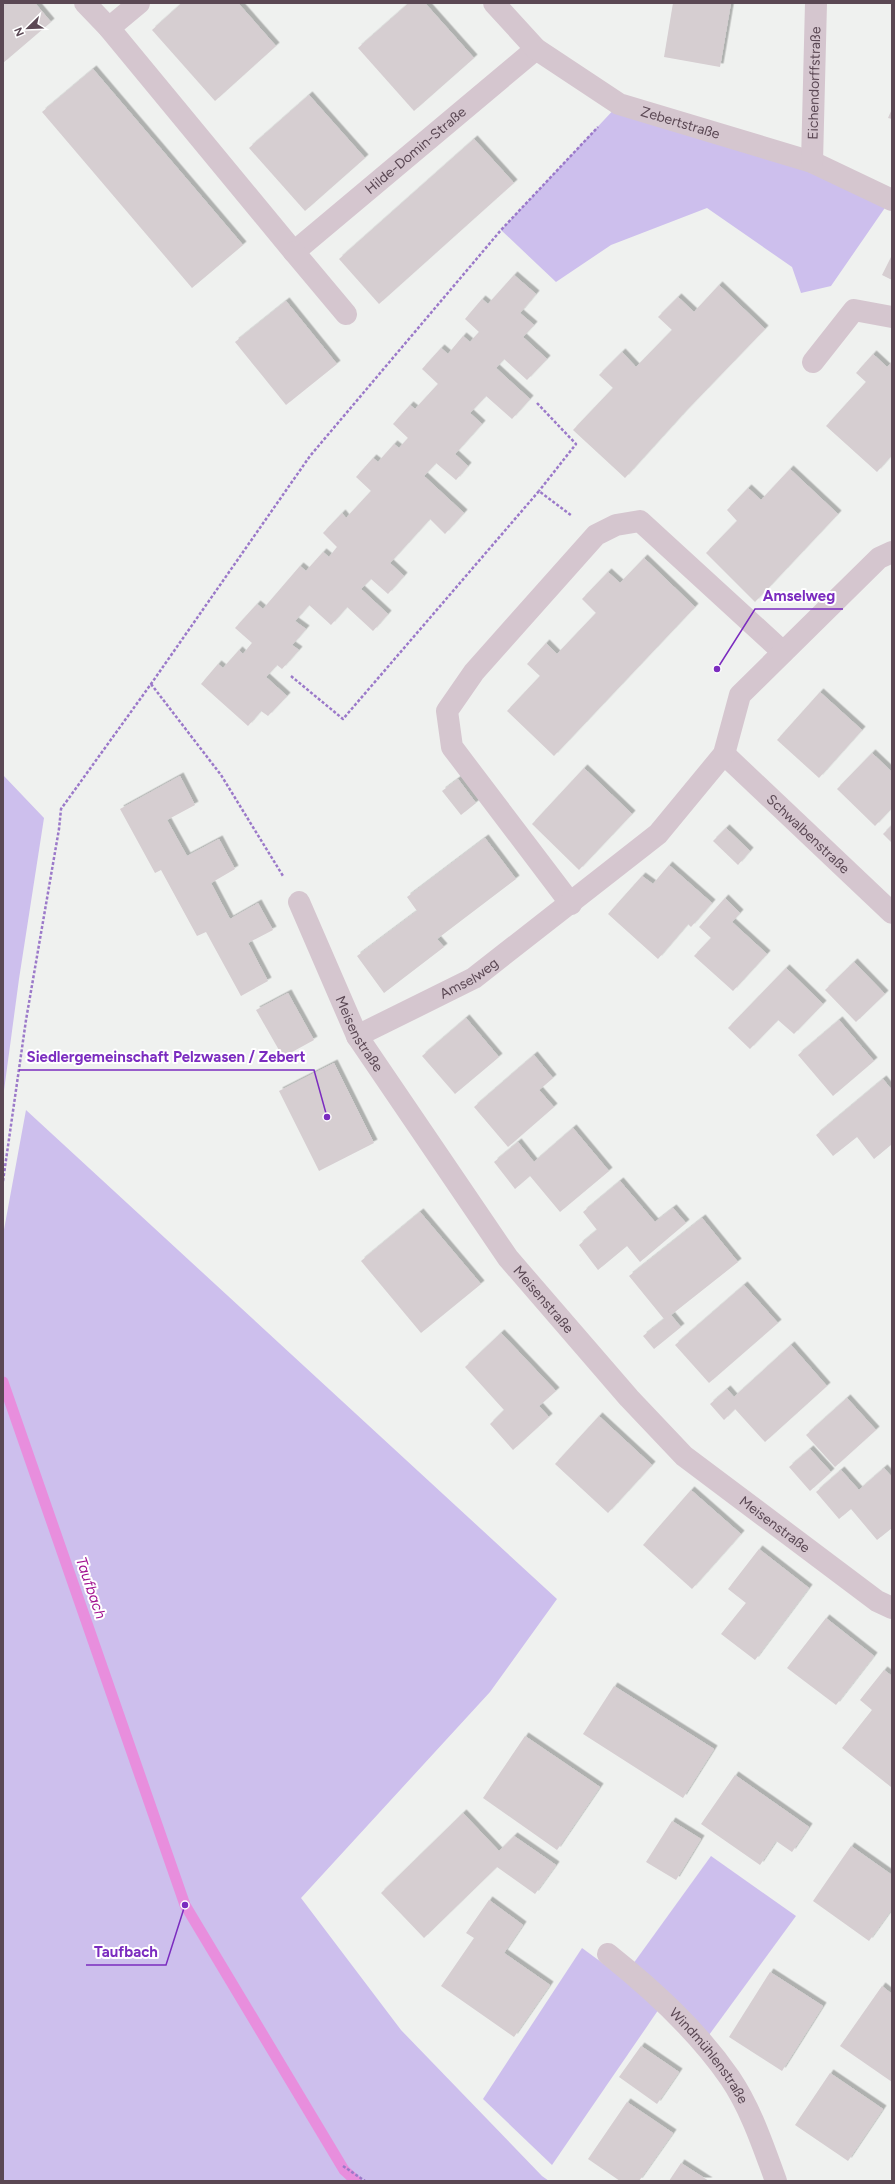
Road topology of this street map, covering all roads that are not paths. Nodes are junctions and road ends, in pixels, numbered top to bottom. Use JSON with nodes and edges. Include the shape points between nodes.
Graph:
{"nodes":[{"id":1,"x":85,"y":3,"type":"edge"},
{"id":2,"x":139,"y":3,"type":"edge"},
{"id":3,"x":494,"y":3,"type":"edge"},
{"id":4,"x":816,"y":3,"type":"edge"},
{"id":5,"x":109,"y":28,"type":"junction"},
{"id":6,"x":536,"y":49,"type":"junction"},
{"id":7,"x":812,"y":162,"type":"junction"},
{"id":8,"x":892,"y":200,"type":"edge"},
{"id":9,"x":294,"y":252,"type":"junction"},
{"id":10,"x":346,"y":314,"type":"dead end"},
{"id":11,"x":892,"y":317,"type":"edge"},
{"id":12,"x":813,"y":362,"type":"dead end"},
{"id":13,"x":892,"y":552,"type":"edge"},
{"id":14,"x":783,"y":652,"type":"junction"},
{"id":15,"x":724,"y":754,"type":"junction"},
{"id":16,"x":299,"y":902,"type":"road end"},
{"id":17,"x":571,"y":904,"type":"junction"},
{"id":18,"x":892,"y":913,"type":"edge"},
{"id":19,"x":357,"y":1036,"type":"junction"},
{"id":20,"x":892,"y":1608,"type":"edge"},
{"id":21,"x":608,"y":1954,"type":"dead end"},
{"id":22,"x":776,"y":2181,"type":"edge"}],
"edges":[{"from":1,"to":5,"type":"street"},
{"from":2,"to":5,"type":"street"},
{"from":3,"to":6,"type":"street","name":"Zebertstraße"},
{"from":4,"to":7,"type":"street","name":"Eichendorffstraße"},
{"from":5,"to":9,"type":"street"},
{"from":6,"to":7,"type":"street","name":"Zebertstraße","via":[[619,104]]},
{"from":6,"to":9,"type":"street","name":"Hilde-Domin-Straße"},
{"from":7,"to":8,"type":"street","name":"Zebertstraße"},
{"from":9,"to":10,"type":"street"},
{"from":11,"to":12,"type":"street","via":[[854,310]]},
{"from":13,"to":14,"type":"street","name":"Amselweg","via":[[879,558]]},
{"from":14,"to":15,"type":"street","name":"Amselweg","via":[[740,695]]},
{"from":14,"to":17,"type":"street","via":[[640,520],[616,525],[596,535],[474,672],[447,711],[452,747]]},
{"from":15,"to":17,"type":"street","name":"Amselweg","via":[[658,834]]},
{"from":15,"to":18,"type":"street","name":"Schwalbenstraße"},
{"from":16,"to":19,"type":"street","name":"Meisenstraße"},
{"from":17,"to":19,"type":"street","name":"Amselweg","via":[[474,978]]},
{"from":19,"to":20,"type":"street","name":"Meisenstraße","via":[[508,1258],[629,1398],[684,1456],[877,1601]]},
{"from":21,"to":22,"type":"street","name":"Windmühlenstraße","via":[[644,1982],[685,2023],[730,2078],[758,2130]]}]}
